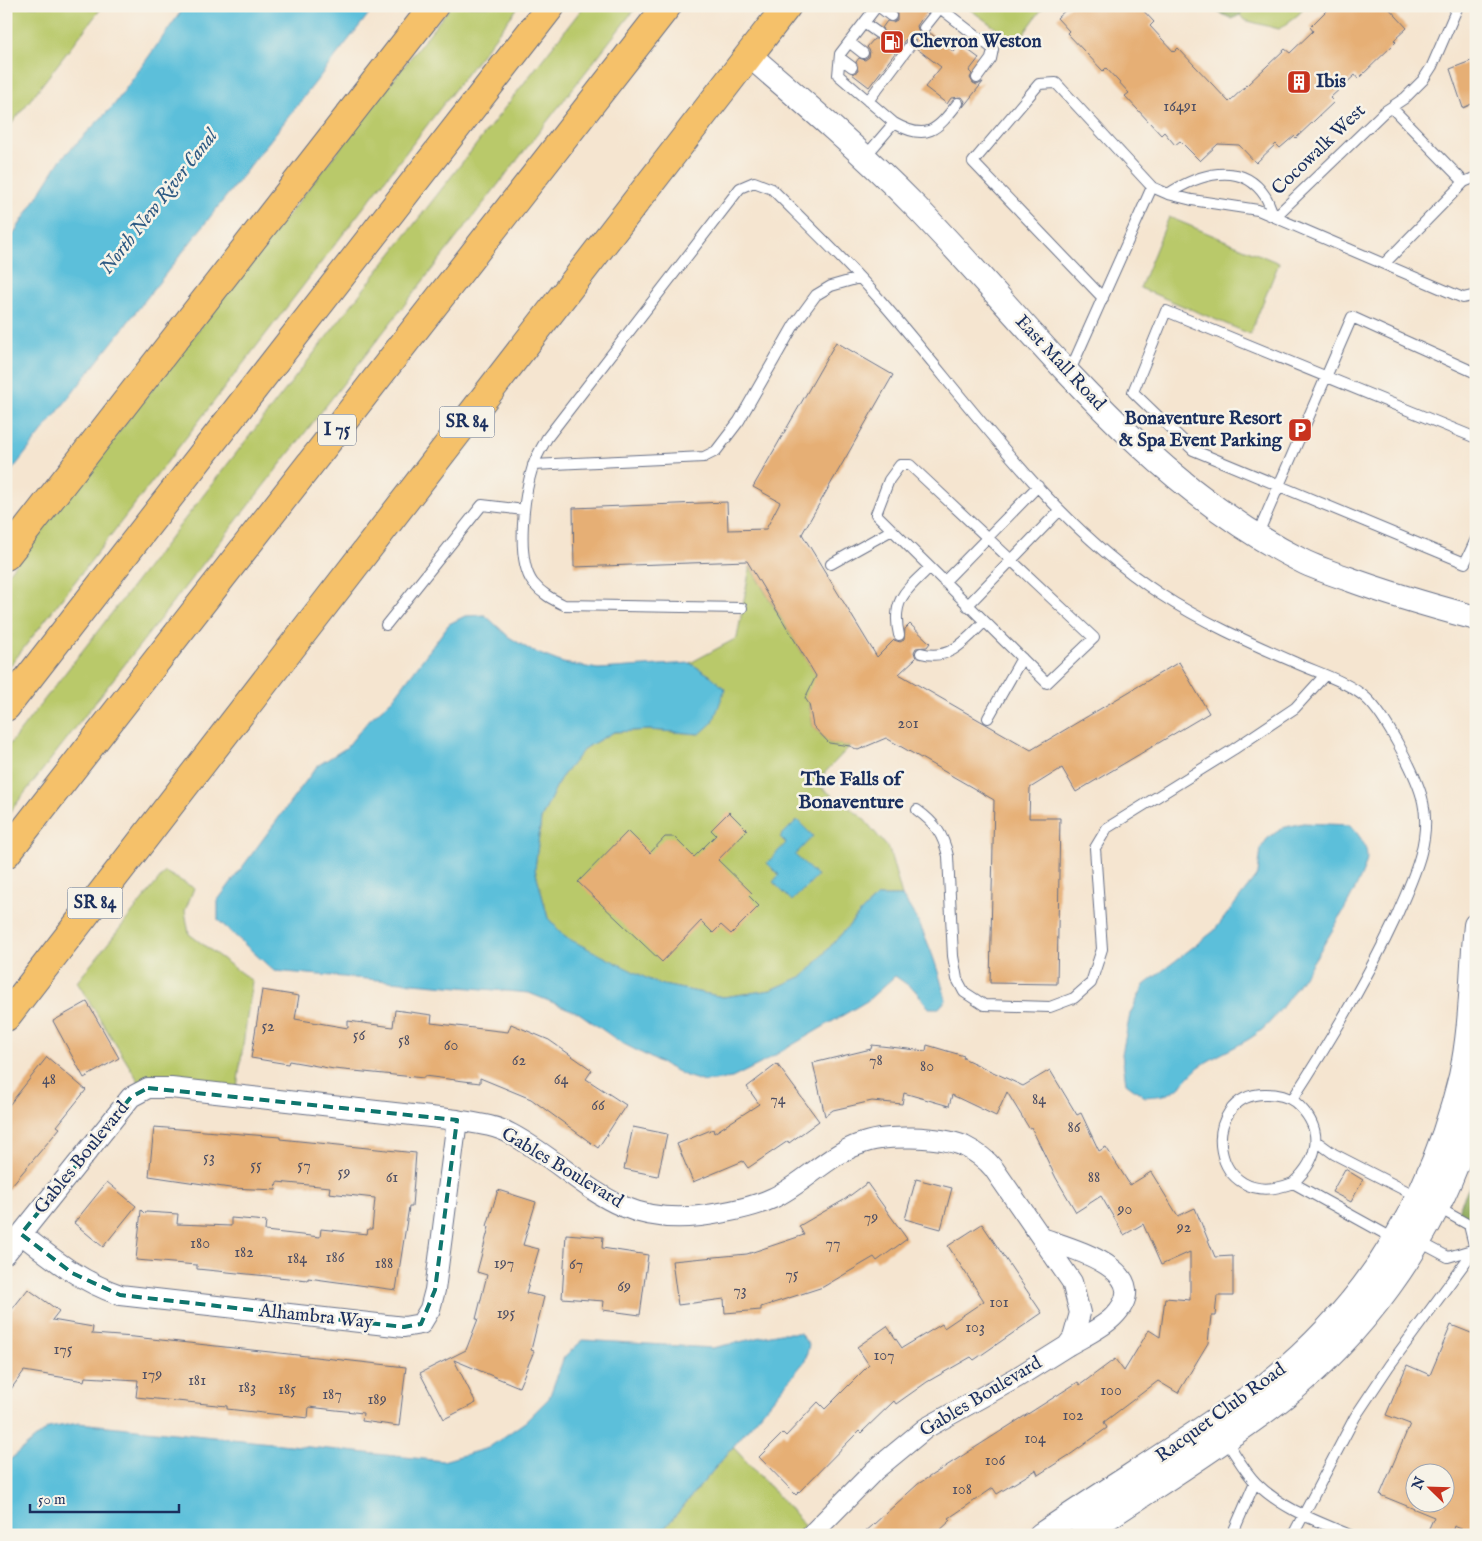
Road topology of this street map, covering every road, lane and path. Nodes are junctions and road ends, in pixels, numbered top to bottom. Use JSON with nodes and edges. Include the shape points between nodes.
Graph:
{"nodes":[{"id":1,"x":434,"y":6,"type":"edge"},
{"id":2,"x":551,"y":6,"type":"edge"},
{"id":3,"x":667,"y":6,"type":"edge"},
{"id":4,"x":787,"y":6,"type":"edge"},
{"id":5,"x":878,"y":6,"type":"edge"},
{"id":6,"x":1458,"y":6,"type":"edge"},
{"id":7,"x":938,"y":7,"type":"edge"},
{"id":8,"x":891,"y":16,"type":"dead end"},
{"id":9,"x":864,"y":23,"type":"junction"},
{"id":10,"x":924,"y":28,"type":"dead end"},
{"id":11,"x":878,"y":33,"type":"dead end"},
{"id":12,"x":849,"y":42,"type":"junction"},
{"id":13,"x":911,"y":44,"type":"dead end"},
{"id":14,"x":863,"y":53,"type":"dead end"},
{"id":15,"x":749,"y":55,"type":"junction"},
{"id":16,"x":840,"y":58,"type":"junction"},
{"id":17,"x":852,"y":67,"type":"dead end"},
{"id":18,"x":977,"y":78,"type":"dead end"},
{"id":19,"x":868,"y":101,"type":"junction"},
{"id":20,"x":958,"y":103,"type":"dead end"},
{"id":21,"x":1392,"y":108,"type":"junction"},
{"id":22,"x":894,"y":123,"type":"junction"},
{"id":23,"x":864,"y":158,"type":"junction"},
{"id":24,"x":1476,"y":177,"type":"edge"},
{"id":25,"x":1464,"y":182,"type":"junction"},
{"id":26,"x":1152,"y":186,"type":"junction"},
{"id":27,"x":1168,"y":194,"type":"junction"},
{"id":28,"x":1274,"y":217,"type":"junction"},
{"id":29,"x":1384,"y":264,"type":"junction"},
{"id":30,"x":859,"y":278,"type":"junction"},
{"id":31,"x":1476,"y":295,"type":"edge"},
{"id":32,"x":1102,"y":298,"type":"junction"},
{"id":33,"x":1476,"y":373,"type":"edge"},
{"id":34,"x":1069,"y":374,"type":"junction"},
{"id":35,"x":1326,"y":376,"type":"junction"},
{"id":36,"x":1476,"y":438,"type":"edge"},
{"id":37,"x":533,"y":465,"type":"junction"},
{"id":38,"x":1038,"y":486,"type":"junction"},
{"id":39,"x":1279,"y":486,"type":"junction"},
{"id":40,"x":524,"y":510,"type":"junction"},
{"id":41,"x":1060,"y":510,"type":"junction"},
{"id":42,"x":892,"y":530,"type":"junction"},
{"id":43,"x":1257,"y":536,"type":"junction"},
{"id":44,"x":987,"y":538,"type":"junction"},
{"id":45,"x":1476,"y":539,"type":"edge"},
{"id":46,"x":6,"y":556,"type":"edge"},
{"id":47,"x":1012,"y":560,"type":"junction"},
{"id":48,"x":831,"y":564,"type":"dead end"},
{"id":49,"x":929,"y":568,"type":"junction"},
{"id":50,"x":944,"y":582,"type":"junction"},
{"id":51,"x":968,"y":606,"type":"junction"},
{"id":52,"x":742,"y":608,"type":"dead end"},
{"id":53,"x":1476,"y":618,"type":"edge"},
{"id":54,"x":984,"y":622,"type":"junction"},
{"id":55,"x":386,"y":625,"type":"dead end"},
{"id":56,"x":899,"y":635,"type":"dead end"},
{"id":57,"x":921,"y":652,"type":"dead end"},
{"id":58,"x":1022,"y":658,"type":"junction"},
{"id":59,"x":1325,"y":676,"type":"junction"},
{"id":60,"x":6,"y":707,"type":"edge"},
{"id":61,"x":988,"y":718,"type":"dead end"},
{"id":62,"x":917,"y":810,"type":"dead end"},
{"id":63,"x":6,"y":854,"type":"edge"},
{"id":64,"x":1476,"y":925,"type":"edge"},
{"id":65,"x":6,"y":1017,"type":"edge"},
{"id":66,"x":1473,"y":1017,"type":"edge"},
{"id":67,"x":1476,"y":1099,"type":"edge"},
{"id":68,"x":1292,"y":1100,"type":"junction"},
{"id":69,"x":456,"y":1120,"type":"junction"},
{"id":70,"x":1316,"y":1141,"type":"junction"},
{"id":71,"x":1293,"y":1183,"type":"junction"},
{"id":72,"x":1428,"y":1203,"type":"junction"},
{"id":73,"x":21,"y":1234,"type":"junction"},
{"id":74,"x":1042,"y":1238,"type":"junction"},
{"id":75,"x":1408,"y":1241,"type":"junction"},
{"id":76,"x":1476,"y":1249,"type":"edge"},
{"id":77,"x":6,"y":1254,"type":"edge"},
{"id":78,"x":1067,"y":1346,"type":"junction"},
{"id":79,"x":1218,"y":1430,"type":"junction"},
{"id":80,"x":1254,"y":1482,"type":"junction"},
{"id":81,"x":1302,"y":1515,"type":"junction"},
{"id":82,"x":811,"y":1535,"type":"edge"},
{"id":83,"x":1041,"y":1535,"type":"edge"},
{"id":84,"x":1082,"y":1535,"type":"edge"},
{"id":85,"x":1232,"y":1535,"type":"edge"},
{"id":86,"x":1293,"y":1535,"type":"edge"},
{"id":87,"x":1350,"y":1535,"type":"edge"}],
"edges":[{"from":1,"to":46,"type":"main road"},
{"from":2,"to":60,"type":"main road"},
{"from":3,"to":63,"type":"main road","number":"I 75"},
{"from":4,"to":15,"type":"main road","number":"SR 84"},
{"from":5,"to":8,"type":"lane"},
{"from":5,"to":9,"type":"lane"},
{"from":6,"to":21,"type":"lane","name":"Cocowalk West","via":[[1428,74]]},
{"from":7,"to":10,"type":"lane"},
{"from":7,"to":18,"type":"lane","via":[[993,49],[991,59]]},
{"from":9,"to":11,"type":"lane"},
{"from":9,"to":12,"type":"lane"},
{"from":12,"to":14,"type":"lane"},
{"from":12,"to":16,"type":"lane"},
{"from":13,"to":19,"type":"lane","via":[[875,85]]},
{"from":15,"to":23,"type":"street","name":"East Mall Road"},
{"from":15,"to":65,"type":"main road","number":"SR 84"},
{"from":16,"to":17,"type":"lane"},
{"from":16,"to":19,"type":"lane","via":[[838,75]]},
{"from":19,"to":22,"type":"lane"},
{"from":20,"to":22,"type":"lane","via":[[942,124],[928,132],[912,132]]},
{"from":21,"to":25,"type":"lane"},
{"from":21,"to":28,"type":"lane","name":"Cocowalk West"},
{"from":22,"to":23,"type":"lane"},
{"from":23,"to":34,"type":"street","name":"East Mall Road","via":[[916,207]]},
{"from":24,"to":25,"type":"lane"},
{"from":25,"to":29,"type":"lane"},
{"from":26,"to":27,"type":"lane"},
{"from":26,"to":32,"type":"lane"},
{"from":26,"to":32,"type":"lane","via":[[1056,83],[1039,84],[973,162]]},
{"from":27,"to":28,"type":"lane","via":[[1248,207]]},
{"from":27,"to":28,"type":"lane","via":[[1205,174],[1237,175],[1251,182],[1265,196]]},
{"from":28,"to":29,"type":"lane","name":"Cocowalk West"},
{"from":29,"to":31,"type":"lane","name":"Cocowalk West","via":[[1463,298]]},
{"from":30,"to":37,"type":"lane","via":[[831,286],[816,295],[794,325],[739,421],[716,451],[704,457]]},
{"from":30,"to":37,"type":"lane","via":[[772,189],[754,182],[740,188],[571,405],[547,438]]},
{"from":30,"to":38,"type":"lane"},
{"from":32,"to":34,"type":"lane"},
{"from":33,"to":35,"type":"lane","via":[[1352,317]]},
{"from":34,"to":43,"type":"street","name":"East Mall Road","via":[[1157,461]]},
{"from":35,"to":36,"type":"lane"},
{"from":35,"to":39,"type":"lane"},
{"from":35,"to":39,"type":"lane","via":[[1166,312],[1134,392],[1193,450]]},
{"from":37,"to":40,"type":"lane"},
{"from":38,"to":41,"type":"lane"},
{"from":38,"to":44,"type":"lane"},
{"from":39,"to":43,"type":"lane"},
{"from":39,"to":45,"type":"lane","via":[[1465,563]]},
{"from":40,"to":52,"type":"lane","via":[[525,565],[532,582],[545,596],[564,605]]},
{"from":40,"to":55,"type":"lane","via":[[482,505]]},
{"from":41,"to":47,"type":"lane"},
{"from":41,"to":59,"type":"lane","via":[[1105,552],[1161,595],[1243,639]]},
{"from":42,"to":44,"type":"lane","via":[[876,514],[889,480],[900,465],[910,465]]},
{"from":42,"to":48,"type":"lane"},
{"from":42,"to":49,"type":"lane"},
{"from":43,"to":53,"type":"street","name":"East Mall Road","via":[[1303,562],[1391,595]]},
{"from":44,"to":47,"type":"lane"},
{"from":44,"to":50,"type":"lane"},
{"from":47,"to":51,"type":"lane"},
{"from":47,"to":58,"type":"lane","via":[[1094,638],[1047,682]]},
{"from":49,"to":50,"type":"lane"},
{"from":49,"to":56,"type":"lane","via":[[907,589],[897,605]]},
{"from":50,"to":51,"type":"lane"},
{"from":51,"to":54,"type":"lane"},
{"from":54,"to":57,"type":"lane","via":[[956,649],[943,655]]},
{"from":54,"to":58,"type":"lane"},
{"from":58,"to":61,"type":"lane"},
{"from":59,"to":62,"type":"lane","via":[[1295,708],[1107,828],[1096,848],[1102,949],[1091,984],[1074,998],[1050,1007],[984,1005],[964,992],[957,980],[953,956],[945,843],[940,830]]},
{"from":59,"to":68,"type":"lane","via":[[1368,699],[1401,748],[1423,798],[1426,820],[1423,846],[1413,879],[1374,964]]},
{"from":64,"to":66,"type":"street","name":"Racquet Club Road"},
{"from":66,"to":72,"type":"street","name":"Racquet Club Road"},
{"from":67,"to":72,"type":"street","name":"Racquet Club Road","via":[[1463,1147]]},
{"from":68,"to":70,"type":"lane","via":[[1305,1110],[1313,1125]]},
{"from":68,"to":71,"type":"lane","via":[[1277,1094],[1260,1094],[1245,1099],[1224,1122],[1220,1137],[1226,1166],[1247,1186],[1261,1190],[1278,1189]]},
{"from":69,"to":73,"type":"street","name":"Gables Boulevard","via":[[148,1088],[131,1097]]},
{"from":69,"to":73,"type":"street","name":"Alhambra Way","via":[[435,1290],[430,1309],[421,1324],[404,1327],[120,1295],[93,1286]]},
{"from":69,"to":74,"type":"street","name":"Gables Boulevard","via":[[510,1133],[604,1199],[635,1212],[671,1218],[732,1210],[773,1198],[859,1144],[885,1138],[948,1142],[963,1146],[986,1160]]},
{"from":70,"to":71,"type":"lane","via":[[1314,1158]]},
{"from":70,"to":72,"type":"lane","via":[[1334,1154]]},
{"from":71,"to":75,"type":"lane"},
{"from":72,"to":75,"type":"street","name":"Racquet Club Road"},
{"from":72,"to":76,"type":"lane","via":[[1469,1225]]},
{"from":73,"to":77,"type":"street","name":"Gables Boulevard"},
{"from":74,"to":78,"type":"street","name":"Gables Boulevard","via":[[1072,1282],[1077,1298],[1080,1313]]},
{"from":74,"to":78,"type":"street","name":"Gables Boulevard","via":[[1102,1260],[1124,1281],[1123,1300],[1112,1318]]},
{"from":75,"to":76,"type":"lane","via":[[1448,1257]]},
{"from":75,"to":79,"type":"street","name":"Racquet Club Road","via":[[1311,1344]]},
{"from":76,"to":81,"type":"lane","via":[[1389,1366]]},
{"from":78,"to":82,"type":"street","name":"Gables Boulevard","via":[[926,1428],[875,1470]]},
{"from":79,"to":80,"type":"lane"},
{"from":79,"to":83,"type":"street","name":"Racquet Club Road"},
{"from":79,"to":84,"type":"street","name":"Racquet Club Road"},
{"from":80,"to":81,"type":"lane"},
{"from":80,"to":85,"type":"lane"},
{"from":81,"to":86,"type":"lane"},
{"from":81,"to":87,"type":"lane"}]}
